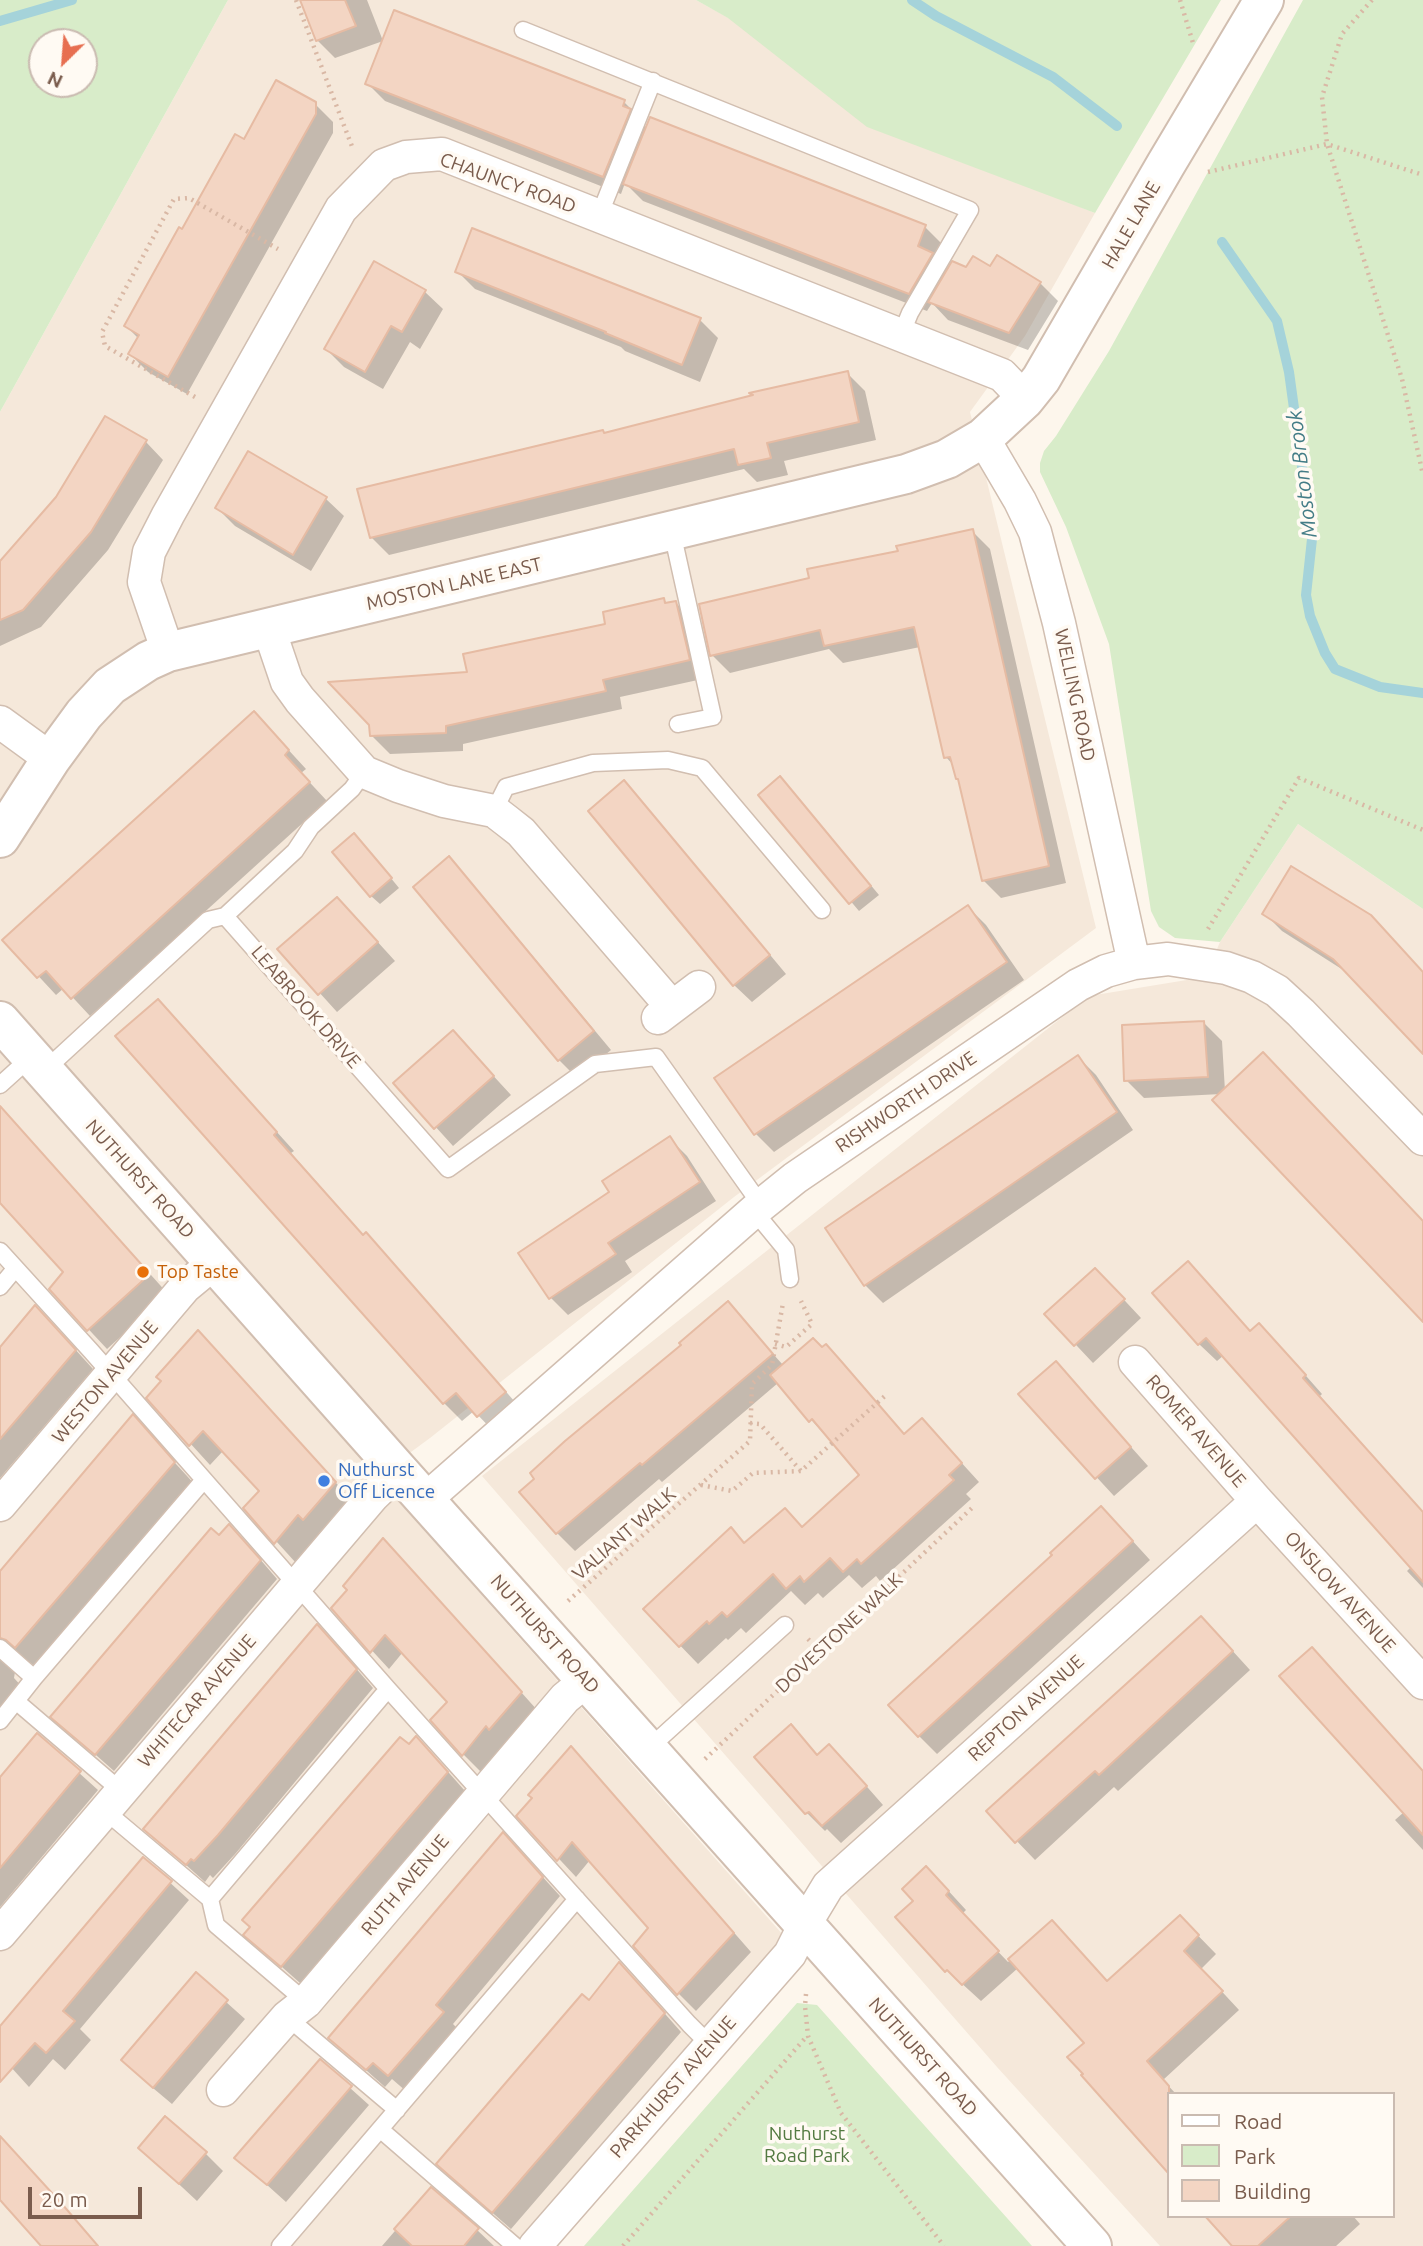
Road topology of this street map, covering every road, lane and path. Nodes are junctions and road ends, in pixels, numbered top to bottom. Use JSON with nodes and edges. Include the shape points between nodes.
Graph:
{"nodes":[{"id":1,"x":296,"y":0,"type":"edge"},
{"id":2,"x":1264,"y":0,"type":"edge"},
{"id":3,"x":1372,"y":0,"type":"edge"},
{"id":4,"x":523,"y":30,"type":"dead end"},
{"id":5,"x":653,"y":81,"type":"junction"},
{"id":6,"x":1327,"y":144,"type":"junction"},
{"id":7,"x":1198,"y":174,"type":"dead end"},
{"id":8,"x":1423,"y":175,"type":"edge"},
{"id":9,"x":370,"y":177,"type":"junction"},
{"id":10,"x":599,"y":216,"type":"junction"},
{"id":11,"x":286,"y":253,"type":"dead end"},
{"id":12,"x":901,"y":335,"type":"junction"},
{"id":13,"x":1025,"y":399,"type":"junction"},
{"id":14,"x":201,"y":401,"type":"dead end"},
{"id":15,"x":983,"y":438,"type":"junction"},
{"id":16,"x":1423,"y":475,"type":"edge"},
{"id":17,"x":672,"y":532,"type":"junction"},
{"id":18,"x":270,"y":629,"type":"junction"},
{"id":19,"x":169,"y":652,"type":"junction"},
{"id":20,"x":0,"y":722,"type":"edge"},
{"id":21,"x":678,"y":724,"type":"dead end"},
{"id":22,"x":51,"y":759,"type":"junction"},
{"id":23,"x":364,"y":772,"type":"junction"},
{"id":24,"x":494,"y":811,"type":"junction"},
{"id":25,"x":1423,"y":830,"type":"edge"},
{"id":26,"x":0,"y":838,"type":"edge"},
{"id":27,"x":822,"y":910,"type":"dead end"},
{"id":28,"x":225,"y":916,"type":"junction"},
{"id":29,"x":1196,"y":962,"type":"junction"},
{"id":30,"x":1134,"y":963,"type":"junction"},
{"id":31,"x":699,"y":987,"type":"dead end"},
{"id":32,"x":0,"y":1021,"type":"edge"},
{"id":33,"x":38,"y":1064,"type":"junction"},
{"id":34,"x":0,"y":1085,"type":"edge"},
{"id":35,"x":1423,"y":1139,"type":"edge"},
{"id":36,"x":757,"y":1208,"type":"junction"},
{"id":37,"x":0,"y":1251,"type":"edge"},
{"id":38,"x":215,"y":1263,"type":"junction"},
{"id":39,"x":15,"y":1269,"type":"junction"},
{"id":40,"x":790,"y":1279,"type":"joint"},
{"id":41,"x":0,"y":1287,"type":"edge"},
{"id":42,"x":812,"y":1325,"type":"dead end"},
{"id":43,"x":775,"y":1344,"type":"junction"},
{"id":44,"x":1135,"y":1362,"type":"dead end"},
{"id":45,"x":111,"y":1376,"type":"junction"},
{"id":46,"x":886,"y":1395,"type":"dead end"},
{"id":47,"x":750,"y":1423,"type":"junction"},
{"id":48,"x":399,"y":1471,"type":"junction"},
{"id":49,"x":801,"y":1471,"type":"junction"},
{"id":50,"x":204,"y":1481,"type":"junction"},
{"id":51,"x":700,"y":1485,"type":"junction"},
{"id":52,"x":425,"y":1500,"type":"junction"},
{"id":53,"x":1257,"y":1501,"type":"junction"},
{"id":54,"x":0,"y":1505,"type":"edge"},
{"id":55,"x":973,"y":1507,"type":"dead end"},
{"id":56,"x":297,"y":1585,"type":"junction"},
{"id":57,"x":565,"y":1604,"type":"dead end"},
{"id":58,"x":785,"y":1625,"type":"dead end"},
{"id":59,"x":0,"y":1648,"type":"edge"},
{"id":60,"x":34,"y":1678,"type":"junction"},
{"id":61,"x":587,"y":1679,"type":"junction"},
{"id":62,"x":1423,"y":1683,"type":"edge"},
{"id":63,"x":388,"y":1689,"type":"junction"},
{"id":64,"x":17,"y":1702,"type":"junction"},
{"id":65,"x":0,"y":1721,"type":"edge"},
{"id":66,"x":648,"y":1749,"type":"junction"},
{"id":67,"x":705,"y":1759,"type":"dead end"},
{"id":68,"x":483,"y":1793,"type":"junction"},
{"id":69,"x":112,"y":1800,"type":"junction"},
{"id":70,"x":210,"y":1899,"type":"junction"},
{"id":71,"x":577,"y":1899,"type":"junction"},
{"id":72,"x":805,"y":1924,"type":"junction"},
{"id":73,"x":0,"y":1934,"type":"edge"},
{"id":74,"x":806,"y":1994,"type":"dead end"},
{"id":75,"x":296,"y":2009,"type":"junction"},
{"id":76,"x":808,"y":2036,"type":"junction"},
{"id":77,"x":710,"y":2045,"type":"junction"},
{"id":78,"x":223,"y":2090,"type":"dead end"},
{"id":79,"x":397,"y":2110,"type":"junction"},
{"id":80,"x":381,"y":2130,"type":"junction"},
{"id":81,"x":281,"y":2246,"type":"edge"},
{"id":82,"x":515,"y":2246,"type":"edge"},
{"id":83,"x":535,"y":2246,"type":"edge"},
{"id":84,"x":623,"y":2246,"type":"edge"},
{"id":85,"x":944,"y":2246,"type":"edge"},
{"id":86,"x":1091,"y":2246,"type":"edge"}],
"edges":[{"from":1,"to":9,"type":"path","via":[[357,158]]},
{"from":2,"to":13,"type":"street","name":"HALE LANE"},
{"from":3,"to":6,"type":"path","via":[[1342,34],[1322,97]]},
{"from":4,"to":5,"type":"lane"},
{"from":5,"to":10,"type":"lane"},
{"from":5,"to":12,"type":"lane","via":[[970,210]]},
{"from":6,"to":7,"type":"path"},
{"from":6,"to":8,"type":"path"},
{"from":6,"to":16,"type":"path","via":[[1402,379]]},
{"from":9,"to":10,"type":"street","name":"CHAUNCY ROAD","via":[[384,165],[406,157],[442,154]]},
{"from":9,"to":19,"type":"street","name":"CHAUNCY ROAD","via":[[341,209],[149,552],[144,582]]},
{"from":10,"to":12,"type":"street","name":"CHAUNCY ROAD"},
{"from":11,"to":14,"type":"path","via":[[189,198],[174,199],[102,332],[105,346]]},
{"from":12,"to":13,"type":"street","name":"CHAUNCY ROAD","via":[[1002,375]]},
{"from":13,"to":15,"type":"street","name":"HALE LANE"},
{"from":15,"to":17,"type":"street","name":"MOSTON LANE EAST","via":[[947,459],[906,474]]},
{"from":15,"to":30,"type":"street","name":"WELLING ROAD","via":[[1035,532]]},
{"from":17,"to":18,"type":"street","name":"MOSTON LANE EAST"},
{"from":17,"to":21,"type":"lane","via":[[713,717]]},
{"from":18,"to":19,"type":"street","name":"MOSTON LANE EAST"},
{"from":18,"to":23,"type":"street","via":[[287,682]]},
{"from":19,"to":22,"type":"street","name":"MOSTON LANE EAST","via":[[110,685]]},
{"from":20,"to":22,"type":"street"},
{"from":22,"to":26,"type":"street","name":"MOSTON LANE EAST"},
{"from":23,"to":24,"type":"street","via":[[444,801]]},
{"from":23,"to":28,"type":"lane","via":[[295,850]]},
{"from":24,"to":27,"type":"lane","via":[[506,787],[593,763],[668,760],[702,768]]},
{"from":24,"to":31,"type":"street","via":[[521,832],[665,1013]]},
{"from":25,"to":29,"type":"path","via":[[1299,778],[1198,945]]},
{"from":28,"to":33,"type":"lane","via":[[208,920]]},
{"from":28,"to":36,"type":"lane","name":"LEABROOK DRIVE","via":[[448,1169],[595,1064],[656,1057]]},
{"from":29,"to":30,"type":"street","name":"RISHWORTH DRIVE"},
{"from":29,"to":35,"type":"street","name":"RISHWORTH DRIVE","via":[[1226,968],[1277,990]]},
{"from":30,"to":36,"type":"street","name":"RISHWORTH DRIVE","via":[[1078,985]]},
{"from":32,"to":33,"type":"street","name":"NUTHURST ROAD"},
{"from":33,"to":34,"type":"lane"},
{"from":33,"to":38,"type":"street","name":"NUTHURST ROAD"},
{"from":36,"to":40,"type":"lane","via":[[786,1250]]},
{"from":36,"to":52,"type":"street","name":"RISHWORTH DRIVE"},
{"from":37,"to":39,"type":"lane"},
{"from":38,"to":45,"type":"street","name":"WESTON AVENUE","via":[[185,1287]]},
{"from":38,"to":48,"type":"street","name":"NUTHURST ROAD"},
{"from":39,"to":41,"type":"lane"},
{"from":39,"to":45,"type":"lane"},
{"from":40,"to":43,"type":"path","name":"VALIANT WALK"},
{"from":42,"to":43,"type":"path","via":[[786,1347]]},
{"from":43,"to":47,"type":"path","name":"VALIANT WALK","via":[[772,1365],[752,1384]]},
{"from":44,"to":53,"type":"street","name":"ROMER AVENUE"},
{"from":45,"to":50,"type":"lane"},
{"from":45,"to":54,"type":"street","name":"WESTON AVENUE"},
{"from":46,"to":49,"type":"path"},
{"from":47,"to":49,"type":"path","via":[[760,1424]]},
{"from":47,"to":51,"type":"path","name":"VALIANT WALK","via":[[750,1441]]},
{"from":48,"to":52,"type":"street","name":"NUTHURST ROAD"},
{"from":48,"to":56,"type":"street","name":"WHITECAR AVENUE"},
{"from":49,"to":51,"type":"path","name":"VALIANT WALK","via":[[753,1473],[732,1491]]},
{"from":50,"to":56,"type":"lane"},
{"from":50,"to":60,"type":"lane"},
{"from":51,"to":57,"type":"path","name":"VALIANT WALK"},
{"from":52,"to":61,"type":"street","name":"NUTHURST ROAD"},
{"from":53,"to":62,"type":"street","name":"ONSLOW AVENUE"},
{"from":53,"to":72,"type":"street","name":"REPTON AVENUE","via":[[828,1886]]},
{"from":55,"to":67,"type":"path","name":"DOVESTONE WALK"},
{"from":56,"to":63,"type":"lane"},
{"from":56,"to":69,"type":"street","name":"WHITECAR AVENUE"},
{"from":58,"to":66,"type":"lane"},
{"from":59,"to":60,"type":"lane"},
{"from":60,"to":64,"type":"lane"},
{"from":61,"to":66,"type":"street","name":"NUTHURST ROAD"},
{"from":61,"to":68,"type":"street","name":"RUTH AVENUE"},
{"from":63,"to":68,"type":"lane"},
{"from":63,"to":70,"type":"lane"},
{"from":64,"to":65,"type":"lane"},
{"from":64,"to":69,"type":"lane"},
{"from":66,"to":72,"type":"street","name":"NUTHURST ROAD"},
{"from":68,"to":71,"type":"lane"},
{"from":68,"to":75,"type":"street","name":"RUTH AVENUE"},
{"from":69,"to":70,"type":"lane"},
{"from":69,"to":73,"type":"street","name":"WHITECAR AVENUE"},
{"from":70,"to":75,"type":"lane","via":[[216,1925]]},
{"from":71,"to":77,"type":"lane"},
{"from":71,"to":79,"type":"lane"},
{"from":72,"to":77,"type":"street","name":"PARKHURST AVENUE","via":[[790,1954]]},
{"from":72,"to":86,"type":"street","name":"NUTHURST ROAD"},
{"from":74,"to":76,"type":"path"},
{"from":75,"to":78,"type":"street","name":"RUTH AVENUE"},
{"from":75,"to":79,"type":"lane"},
{"from":76,"to":84,"type":"path"},
{"from":76,"to":85,"type":"path","via":[[841,2113]]},
{"from":77,"to":83,"type":"street","name":"PARKHURST AVENUE"},
{"from":79,"to":80,"type":"lane"},
{"from":80,"to":81,"type":"lane"},
{"from":80,"to":82,"type":"lane"}]}
